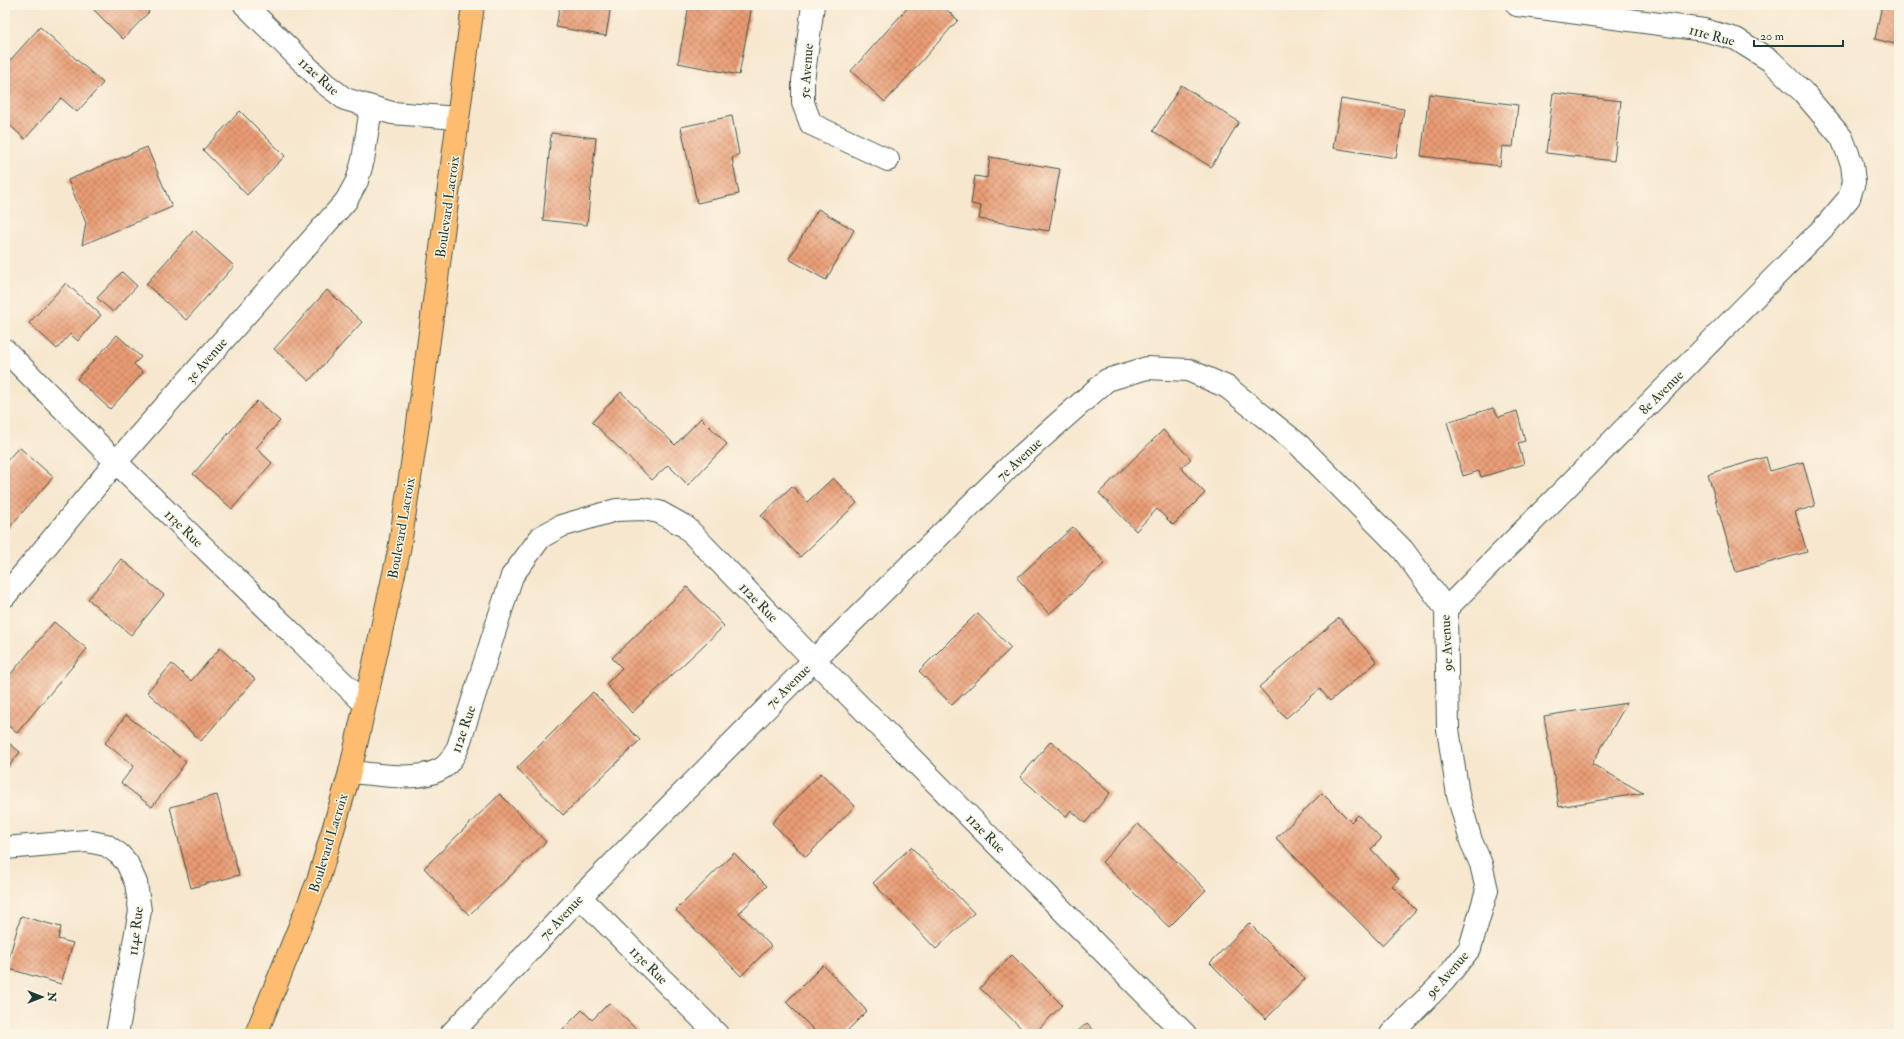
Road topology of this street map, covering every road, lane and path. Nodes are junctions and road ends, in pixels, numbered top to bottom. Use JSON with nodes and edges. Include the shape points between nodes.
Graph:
{"nodes":[{"id":1,"x":245,"y":5,"type":"edge"},
{"id":2,"x":473,"y":5,"type":"edge"},
{"id":3,"x":813,"y":5,"type":"edge"},
{"id":4,"x":1517,"y":5,"type":"edge"},
{"id":5,"x":371,"y":108,"type":"junction"},
{"id":6,"x":458,"y":118,"type":"junction"},
{"id":7,"x":888,"y":160,"type":"dead end"},
{"id":8,"x":1852,"y":164,"type":"joint"},
{"id":9,"x":5,"y":350,"type":"edge"},
{"id":10,"x":1147,"y":368,"type":"joint"},
{"id":11,"x":116,"y":462,"type":"junction"},
{"id":12,"x":5,"y":596,"type":"edge"},
{"id":13,"x":1446,"y":609,"type":"junction"},
{"id":14,"x":814,"y":660,"type":"junction"},
{"id":15,"x":364,"y":703,"type":"junction"},
{"id":16,"x":350,"y":772,"type":"junction"},
{"id":17,"x":5,"y":848,"type":"edge"},
{"id":18,"x":580,"y":897,"type":"junction"},
{"id":19,"x":117,"y":1034,"type":"edge"},
{"id":20,"x":256,"y":1034,"type":"edge"},
{"id":21,"x":451,"y":1034,"type":"edge"},
{"id":22,"x":717,"y":1034,"type":"edge"},
{"id":23,"x":1185,"y":1034,"type":"edge"},
{"id":24,"x":1391,"y":1034,"type":"edge"}],
"edges":[{"from":1,"to":5,"type":"street","name":"112e Rue","via":[[324,83],[345,99]]},
{"from":2,"to":6,"type":"main road","name":"Boulevard Lacroix"},
{"from":3,"to":7,"type":"street","name":"5e Avenue","via":[[803,81],[803,103],[811,124]]},
{"from":4,"to":8,"type":"street","name":"111e Rue","via":[[1704,30],[1736,39],[1771,61],[1803,92],[1842,138]]},
{"from":5,"to":6,"type":"street","name":"112e Rue"},
{"from":5,"to":11,"type":"street","name":"3e Avenue","via":[[364,160],[346,202]]},
{"from":6,"to":15,"type":"main road","name":"Boulevard Lacroix","via":[[399,551]]},
{"from":8,"to":13,"type":"street","name":"8e Avenue","via":[[1854,182],[1849,198],[1827,224]]},
{"from":9,"to":11,"type":"street","name":"113e Rue"},
{"from":10,"to":13,"type":"street","name":"9e Avenue","via":[[1188,370],[1226,386],[1298,444],[1403,550]]},
{"from":10,"to":14,"type":"street","name":"7e Avenue","via":[[1107,380],[1012,464]]},
{"from":11,"to":12,"type":"street","name":"3e Avenue"},
{"from":11,"to":15,"type":"street","name":"113e Rue"},
{"from":13,"to":24,"type":"street","name":"9e Avenue","via":[[1448,729],[1457,788],[1487,890],[1470,948],[1444,982]]},
{"from":14,"to":16,"type":"street","name":"112e Rue","via":[[686,528],[659,512],[644,509],[616,510],[561,526],[541,537],[512,576],[458,747],[452,758],[440,770],[424,776]]},
{"from":14,"to":18,"type":"street","name":"7e Avenue"},
{"from":14,"to":23,"type":"street","name":"112e Rue"},
{"from":15,"to":16,"type":"main road","name":"Boulevard Lacroix"},
{"from":16,"to":20,"type":"main road","name":"Boulevard Lacroix","via":[[318,881]]},
{"from":17,"to":19,"type":"street","name":"114e Rue","via":[[87,841],[106,845],[127,863],[136,883],[140,911]]},
{"from":18,"to":21,"type":"street","name":"7e Avenue"},
{"from":18,"to":22,"type":"street","name":"113e Rue"}]}
